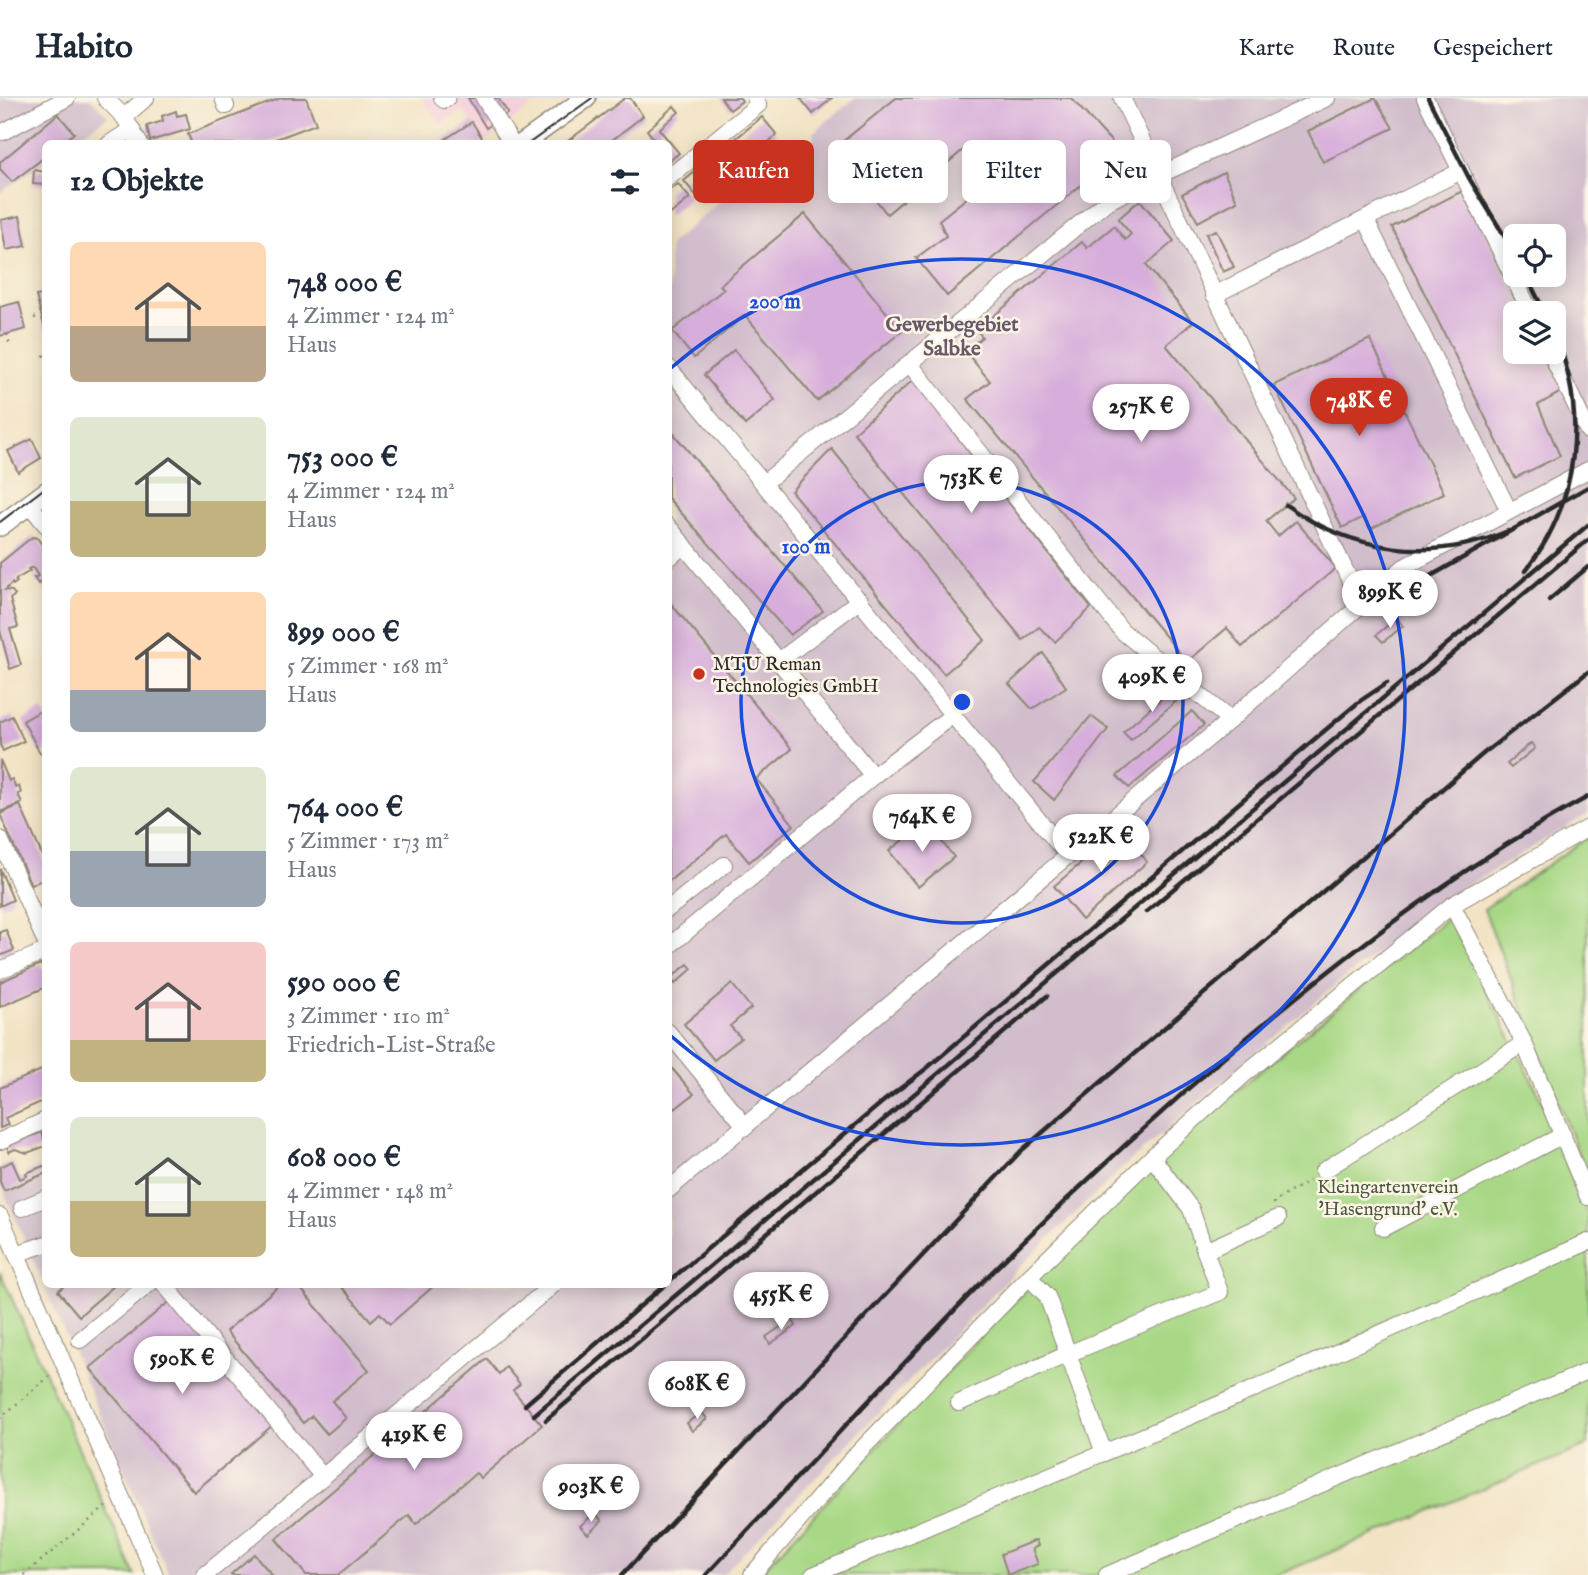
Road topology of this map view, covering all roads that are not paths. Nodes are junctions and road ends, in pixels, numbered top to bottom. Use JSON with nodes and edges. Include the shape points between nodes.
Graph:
{"nodes":[{"id":1,"x":67,"y":98,"type":"edge"},
{"id":2,"x":105,"y":98,"type":"edge"},
{"id":3,"x":146,"y":98,"type":"edge"},
{"id":4,"x":484,"y":98,"type":"edge"},
{"id":5,"x":586,"y":98,"type":"edge"},
{"id":6,"x":1122,"y":98,"type":"edge"},
{"id":7,"x":1327,"y":98,"type":"edge"},
{"id":8,"x":1425,"y":98,"type":"edge"},
{"id":9,"x":760,"y":100,"type":"edge"},
{"id":10,"x":132,"y":130,"type":"edge"},
{"id":11,"x":3,"y":132,"type":"dead end"},
{"id":12,"x":116,"y":140,"type":"edge"},
{"id":13,"x":510,"y":140,"type":"edge"},
{"id":14,"x":528,"y":140,"type":"edge"},
{"id":15,"x":1141,"y":140,"type":"edge"},
{"id":16,"x":1171,"y":170,"type":"edge"},
{"id":17,"x":1461,"y":171,"type":"junction"},
{"id":18,"x":672,"y":175,"type":"edge"},
{"id":19,"x":1105,"y":203,"type":"edge"},
{"id":20,"x":1170,"y":203,"type":"edge"},
{"id":21,"x":1366,"y":220,"type":"junction"},
{"id":22,"x":1214,"y":295,"type":"junction"},
{"id":23,"x":1525,"y":301,"type":"edge"},
{"id":24,"x":909,"y":363,"type":"junction"},
{"id":25,"x":1556,"y":364,"type":"edge"},
{"id":26,"x":672,"y":373,"type":"edge"},
{"id":27,"x":1588,"y":432,"type":"edge"},
{"id":28,"x":1588,"y":470,"type":"edge"},
{"id":29,"x":764,"y":483,"type":"junction"},
{"id":30,"x":42,"y":495,"type":"edge"},
{"id":31,"x":29,"y":504,"type":"junction"},
{"id":32,"x":1509,"y":511,"type":"junction"},
{"id":33,"x":42,"y":520,"type":"edge"},
{"id":34,"x":0,"y":526,"type":"edge"},
{"id":35,"x":672,"y":531,"type":"edge"},
{"id":36,"x":684,"y":545,"type":"junction"},
{"id":37,"x":672,"y":556,"type":"edge"},
{"id":38,"x":860,"y":600,"type":"junction"},
{"id":39,"x":1362,"y":606,"type":"junction"},
{"id":40,"x":779,"y":661,"type":"junction"},
{"id":41,"x":954,"y":714,"type":"junction"},
{"id":42,"x":1230,"y":720,"type":"junction"},
{"id":43,"x":873,"y":776,"type":"junction"},
{"id":44,"x":1588,"y":828,"type":"edge"},
{"id":45,"x":0,"y":839,"type":"edge"},
{"id":46,"x":1068,"y":856,"type":"junction"},
{"id":47,"x":724,"y":865,"type":"dead end"},
{"id":48,"x":1452,"y":905,"type":"junction"},
{"id":49,"x":672,"y":906,"type":"edge"},
{"id":50,"x":42,"y":934,"type":"edge"},
{"id":51,"x":672,"y":944,"type":"edge"},
{"id":52,"x":42,"y":953,"type":"edge"},
{"id":53,"x":0,"y":970,"type":"edge"},
{"id":54,"x":672,"y":1037,"type":"edge"},
{"id":55,"x":1524,"y":1044,"type":"junction"},
{"id":56,"x":42,"y":1122,"type":"edge"},
{"id":57,"x":746,"y":1127,"type":"junction"},
{"id":58,"x":1563,"y":1135,"type":"junction"},
{"id":59,"x":0,"y":1141,"type":"edge"},
{"id":60,"x":1152,"y":1157,"type":"junction"},
{"id":61,"x":1323,"y":1171,"type":"road end"},
{"id":62,"x":672,"y":1188,"type":"edge"},
{"id":63,"x":1588,"y":1197,"type":"edge"},
{"id":64,"x":42,"y":1200,"type":"edge"},
{"id":65,"x":22,"y":1208,"type":"dead end"},
{"id":66,"x":0,"y":1216,"type":"edge"},
{"id":67,"x":1278,"y":1217,"type":"road end"},
{"id":68,"x":1383,"y":1228,"type":"dead end"},
{"id":69,"x":1588,"y":1242,"type":"edge"},
{"id":70,"x":42,"y":1245,"type":"edge"},
{"id":71,"x":1206,"y":1251,"type":"junction"},
{"id":72,"x":16,"y":1254,"type":"junction"},
{"id":73,"x":1029,"y":1277,"type":"junction"},
{"id":74,"x":144,"y":1288,"type":"edge"},
{"id":75,"x":167,"y":1288,"type":"edge"},
{"id":76,"x":549,"y":1288,"type":"edge"},
{"id":77,"x":80,"y":1340,"type":"dead end"},
{"id":78,"x":1068,"y":1354,"type":"junction"},
{"id":79,"x":1588,"y":1371,"type":"edge"},
{"id":80,"x":959,"y":1403,"type":"dead end"},
{"id":81,"x":1104,"y":1453,"type":"junction"},
{"id":82,"x":323,"y":1477,"type":"junction"},
{"id":83,"x":155,"y":1575,"type":"edge"},
{"id":84,"x":205,"y":1575,"type":"edge"},
{"id":85,"x":752,"y":1575,"type":"edge"},
{"id":86,"x":813,"y":1575,"type":"edge"},
{"id":87,"x":1107,"y":1575,"type":"edge"}],
"edges":[{"from":1,"to":11,"type":"street"},
{"from":2,"to":10,"type":"street"},
{"from":3,"to":10,"type":"street"},
{"from":4,"to":13,"type":"street"},
{"from":5,"to":14,"type":"main road"},
{"from":6,"to":15,"type":"street"},
{"from":7,"to":16,"type":"street"},
{"from":8,"to":17,"type":"street"},
{"from":9,"to":18,"type":"street"},
{"from":10,"to":12,"type":"street"},
{"from":17,"to":21,"type":"street"},
{"from":17,"to":23,"type":"street"},
{"from":19,"to":24,"type":"street"},
{"from":20,"to":22,"type":"street"},
{"from":21,"to":22,"type":"street"},
{"from":21,"to":32,"type":"street"},
{"from":22,"to":39,"type":"street"},
{"from":24,"to":29,"type":"street"},
{"from":24,"to":42,"type":"street","via":[[1122,631]]},
{"from":25,"to":27,"type":"street"},
{"from":26,"to":29,"type":"street"},
{"from":28,"to":32,"type":"street"},
{"from":29,"to":38,"type":"street"},
{"from":30,"to":31,"type":"main road"},
{"from":31,"to":33,"type":"street"},
{"from":31,"to":34,"type":"main road"},
{"from":32,"to":39,"type":"street","via":[[1405,566]]},
{"from":35,"to":36,"type":"street"},
{"from":36,"to":37,"type":"street"},
{"from":36,"to":40,"type":"street"},
{"from":38,"to":40,"type":"street"},
{"from":38,"to":41,"type":"street"},
{"from":39,"to":42,"type":"street"},
{"from":40,"to":43,"type":"street"},
{"from":41,"to":43,"type":"street"},
{"from":41,"to":46,"type":"street"},
{"from":42,"to":46,"type":"street"},
{"from":43,"to":51,"type":"street"},
{"from":44,"to":48,"type":"street"},
{"from":45,"to":50,"type":"street"},
{"from":46,"to":57,"type":"street"},
{"from":47,"to":49,"type":"street"},
{"from":48,"to":55,"type":"street"},
{"from":48,"to":60,"type":"street","via":[[1247,1072]]},
{"from":52,"to":53,"type":"street"},
{"from":54,"to":57,"type":"street"},
{"from":55,"to":58,"type":"street"},
{"from":55,"to":61,"type":"street"},
{"from":56,"to":59,"type":"street"},
{"from":57,"to":62,"type":"street"},
{"from":58,"to":63,"type":"street"},
{"from":58,"to":68,"type":"street"},
{"from":60,"to":71,"type":"street","via":[[1191,1209]]},
{"from":60,"to":73,"type":"street"},
{"from":64,"to":65,"type":"street"},
{"from":66,"to":72,"type":"street"},
{"from":67,"to":71,"type":"street"},
{"from":69,"to":81,"type":"street"},
{"from":70,"to":72,"type":"street"},
{"from":71,"to":78,"type":"street","via":[[1220,1292]]},
{"from":72,"to":83,"type":"street"},
{"from":73,"to":78,"type":"street","via":[[1046,1296]]},
{"from":73,"to":85,"type":"street","via":[[854,1457]]},
{"from":74,"to":77,"type":"street"},
{"from":75,"to":82,"type":"street"},
{"from":76,"to":82,"type":"street"},
{"from":78,"to":80,"type":"street"},
{"from":78,"to":81,"type":"street"},
{"from":79,"to":87,"type":"street"},
{"from":81,"to":86,"type":"street"},
{"from":82,"to":84,"type":"street"}]}
